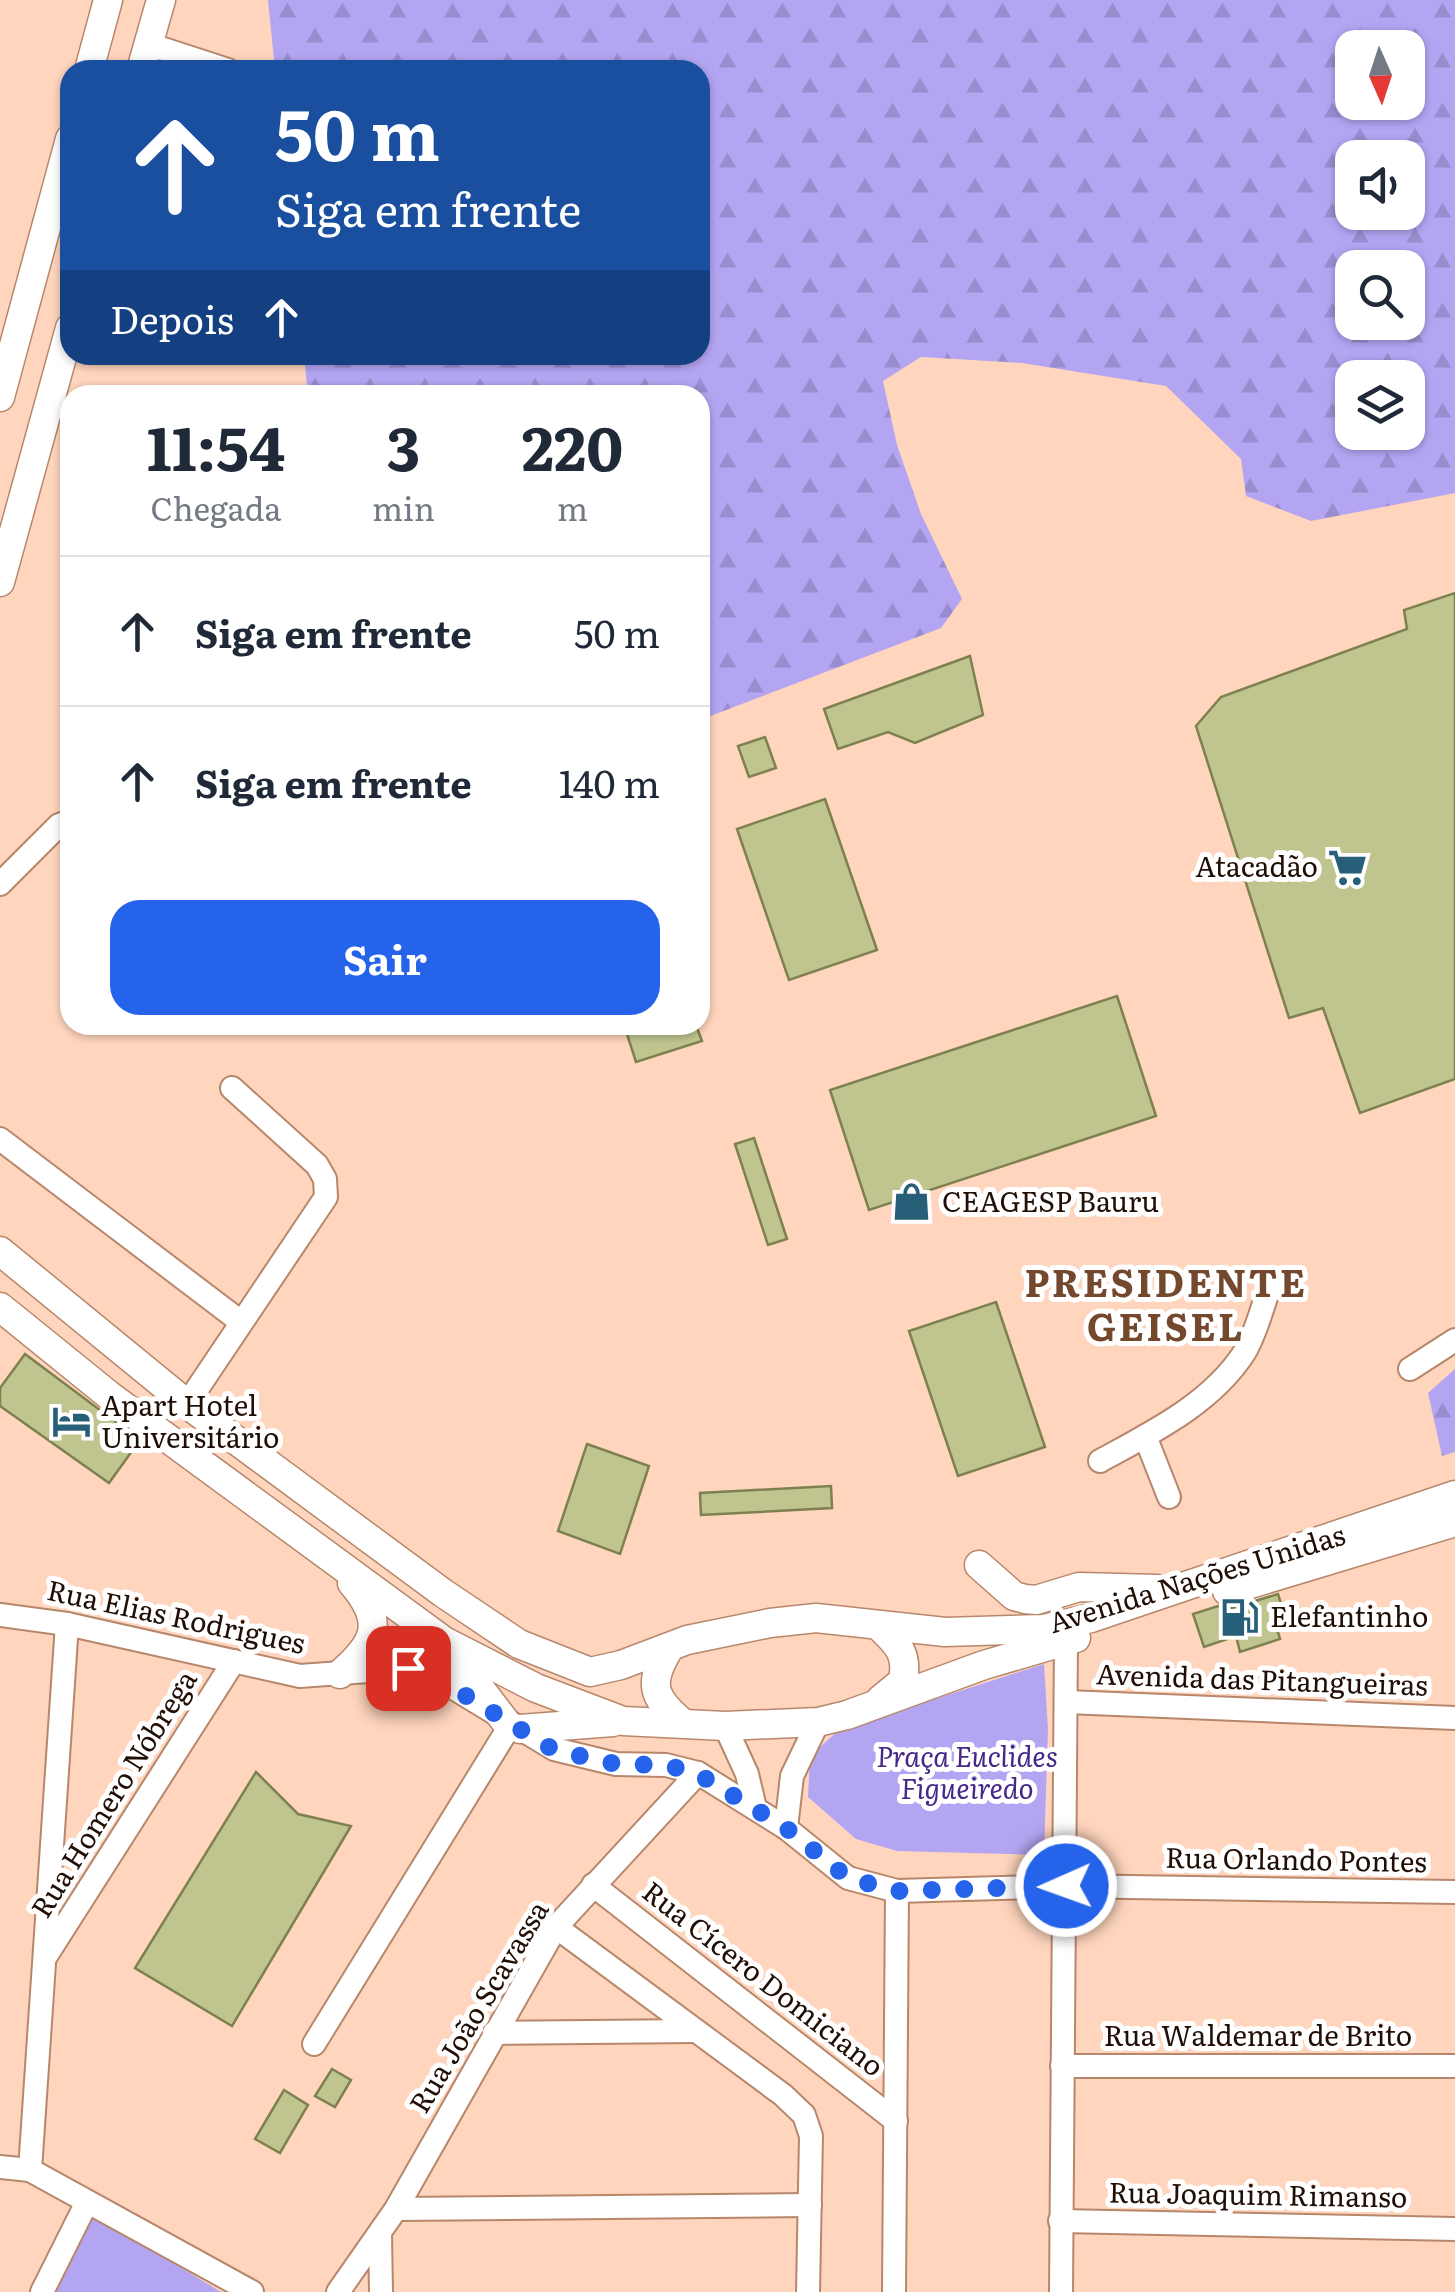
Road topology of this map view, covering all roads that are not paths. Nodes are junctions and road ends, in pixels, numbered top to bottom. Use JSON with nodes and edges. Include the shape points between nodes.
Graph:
{"nodes":[{"id":1,"x":108,"y":0,"type":"edge"},
{"id":2,"x":161,"y":0,"type":"edge"},
{"id":3,"x":144,"y":57,"type":"edge"},
{"id":4,"x":92,"y":60,"type":"edge"},
{"id":5,"x":60,"y":176,"type":"edge"},
{"id":6,"x":60,"y":364,"type":"edge"},
{"id":7,"x":0,"y":396,"type":"edge"},
{"id":8,"x":0,"y":582,"type":"edge"},
{"id":9,"x":60,"y":825,"type":"edge"},
{"id":10,"x":0,"y":884,"type":"edge"},
{"id":11,"x":232,"y":1088,"type":"dead end"},
{"id":12,"x":0,"y":1139,"type":"edge"},
{"id":13,"x":0,"y":1251,"type":"edge"},
{"id":14,"x":1270,"y":1286,"type":"dead end"},
{"id":15,"x":0,"y":1307,"type":"edge"},
{"id":16,"x":241,"y":1322,"type":"junction"},
{"id":17,"x":1455,"y":1340,"type":"edge"},
{"id":18,"x":1410,"y":1369,"type":"dead end"},
{"id":19,"x":186,"y":1404,"type":"junction"},
{"id":20,"x":1145,"y":1436,"type":"junction"},
{"id":21,"x":1100,"y":1461,"type":"dead end"},
{"id":22,"x":1455,"y":1495,"type":"edge"},
{"id":23,"x":1168,"y":1497,"type":"dead end"},
{"id":24,"x":1455,"y":1522,"type":"edge"},
{"id":25,"x":331,"y":1559,"type":"junction"},
{"id":26,"x":979,"y":1565,"type":"dead end"},
{"id":27,"x":1173,"y":1590,"type":"junction"},
{"id":28,"x":0,"y":1616,"type":"edge"},
{"id":29,"x":68,"y":1624,"type":"junction"},
{"id":30,"x":880,"y":1628,"type":"junction"},
{"id":31,"x":1066,"y":1641,"type":"junction"},
{"id":32,"x":444,"y":1642,"type":"junction"},
{"id":33,"x":670,"y":1648,"type":"junction"},
{"id":34,"x":234,"y":1661,"type":"junction"},
{"id":35,"x":340,"y":1674,"type":"junction"},
{"id":36,"x":1066,"y":1702,"type":"junction"},
{"id":37,"x":847,"y":1714,"type":"junction"},
{"id":38,"x":1455,"y":1718,"type":"edge"},
{"id":39,"x":623,"y":1721,"type":"junction"},
{"id":40,"x":818,"y":1722,"type":"junction"},
{"id":41,"x":682,"y":1723,"type":"junction"},
{"id":42,"x":512,"y":1725,"type":"junction"},
{"id":43,"x":726,"y":1726,"type":"junction"},
{"id":44,"x":698,"y":1774,"type":"junction"},
{"id":45,"x":755,"y":1808,"type":"junction"},
{"id":46,"x":786,"y":1828,"type":"junction"},
{"id":47,"x":593,"y":1885,"type":"junction"},
{"id":48,"x":1066,"y":1886,"type":"junction"},
{"id":49,"x":897,"y":1891,"type":"junction"},
{"id":50,"x":1455,"y":1892,"type":"edge"},
{"id":51,"x":556,"y":1927,"type":"junction"},
{"id":52,"x":44,"y":1959,"type":"junction"},
{"id":53,"x":695,"y":2031,"type":"junction"},
{"id":54,"x":494,"y":2033,"type":"junction"},
{"id":55,"x":314,"y":2044,"type":"dead end"},
{"id":56,"x":1062,"y":2066,"type":"junction"},
{"id":57,"x":1455,"y":2066,"type":"edge"},
{"id":58,"x":896,"y":2121,"type":"junction"},
{"id":59,"x":0,"y":2167,"type":"edge"},
{"id":60,"x":30,"y":2170,"type":"junction"},
{"id":61,"x":86,"y":2204,"type":"junction"},
{"id":62,"x":810,"y":2206,"type":"junction"},
{"id":63,"x":396,"y":2209,"type":"junction"},
{"id":64,"x":1060,"y":2221,"type":"junction"},
{"id":65,"x":1455,"y":2230,"type":"edge"},
{"id":66,"x":380,"y":2234,"type":"junction"},
{"id":67,"x":42,"y":2292,"type":"edge"},
{"id":68,"x":252,"y":2292,"type":"edge"},
{"id":69,"x":338,"y":2292,"type":"edge"},
{"id":70,"x":382,"y":2292,"type":"edge"},
{"id":71,"x":808,"y":2292,"type":"edge"},
{"id":72,"x":894,"y":2292,"type":"edge"},
{"id":73,"x":1061,"y":2292,"type":"edge"}],
"edges":[{"from":1,"to":4,"type":"main road"},
{"from":2,"to":3,"type":"main road"},
{"from":5,"to":7,"type":"main road"},
{"from":6,"to":8,"type":"main road"},
{"from":9,"to":10,"type":"street"},
{"from":11,"to":16,"type":"street","via":[[317,1165],[326,1196]]},
{"from":12,"to":16,"type":"street"},
{"from":13,"to":19,"type":"main road","name":"Avenida Nações Unidas"},
{"from":14,"to":20,"type":"street","via":[[1246,1350],[1223,1379]]},
{"from":15,"to":25,"type":"main road","name":"Avenida Nações Unidas"},
{"from":16,"to":19,"type":"street"},
{"from":17,"to":18,"type":"street"},
{"from":19,"to":33,"type":"main road","name":"Avenida Nações Unidas","via":[[519,1644],[590,1672]]},
{"from":20,"to":21,"type":"street"},
{"from":20,"to":23,"type":"street"},
{"from":22,"to":27,"type":"main road","name":"Avenida Nações Unidas"},
{"from":24,"to":31,"type":"main road","name":"Avenida Nações Unidas"},
{"from":25,"to":32,"type":"main road","name":"Avenida Nações Unidas"},
{"from":25,"to":35,"type":"main road","via":[[371,1605],[374,1628],[364,1653]]},
{"from":26,"to":27,"type":"main road","via":[[1025,1600],[1079,1587]]},
{"from":27,"to":30,"type":"main road","name":"Avenida Nações Unidas","via":[[1044,1628]]},
{"from":28,"to":29,"type":"street","name":"Rua Elias Rodrigues"},
{"from":29,"to":34,"type":"street","name":"Rua Elias Rodrigues"},
{"from":29,"to":52,"type":"street"},
{"from":30,"to":33,"type":"main road","name":"Avenida Nações Unidas","via":[[816,1618],[770,1622]]},
{"from":30,"to":37,"type":"main road","via":[[903,1650],[903,1682],[887,1697]]},
{"from":31,"to":36,"type":"street"},
{"from":31,"to":37,"type":"main road","name":"Avenida Nações Unidas"},
{"from":32,"to":39,"type":"main road","name":"Avenida Nações Unidas"},
{"from":32,"to":42,"type":"main road"},
{"from":33,"to":41,"type":"main road","via":[[654,1688],[662,1707]]},
{"from":34,"to":35,"type":"street","name":"Rua Elias Rodrigues","via":[[300,1676]]},
{"from":34,"to":52,"type":"street","name":"Rua Homero Nóbrega"},
{"from":35,"to":42,"type":"street","name":"Rua Elias Rodrigues","via":[[408,1668]]},
{"from":36,"to":38,"type":"street","name":"Avenida das Pitangueiras"},
{"from":36,"to":48,"type":"street"},
{"from":37,"to":40,"type":"main road","name":"Avenida Nações Unidas"},
{"from":39,"to":41,"type":"main road","name":"Avenida Nações Unidas"},
{"from":39,"to":42,"type":"main road"},
{"from":40,"to":43,"type":"main road","name":"Avenida Nações Unidas"},
{"from":40,"to":46,"type":"street","via":[[792,1776]]},
{"from":41,"to":43,"type":"main road","name":"Avenida Nações Unidas"},
{"from":42,"to":44,"type":"street","name":"Rua Elias Rodrigues","via":[[554,1750]]},
{"from":42,"to":55,"type":"street"},
{"from":43,"to":45,"type":"street"},
{"from":44,"to":45,"type":"street","name":"Rua Orlando Pontes"},
{"from":44,"to":47,"type":"street","name":"Rua João Scavassa"},
{"from":45,"to":46,"type":"street","name":"Rua Orlando Pontes"},
{"from":46,"to":49,"type":"street","name":"Rua Orlando Pontes","via":[[848,1878]]},
{"from":47,"to":51,"type":"street","name":"Rua João Scavassa"},
{"from":47,"to":58,"type":"street","name":"Rua Cícero Domiciano"},
{"from":48,"to":49,"type":"street","name":"Rua Orlando Pontes"},
{"from":48,"to":50,"type":"street","name":"Rua Orlando Pontes"},
{"from":48,"to":56,"type":"street"},
{"from":49,"to":58,"type":"street"},
{"from":51,"to":53,"type":"street"},
{"from":51,"to":54,"type":"street","name":"Rua João Scavassa"},
{"from":52,"to":60,"type":"street"},
{"from":53,"to":54,"type":"street"},
{"from":53,"to":62,"type":"street","via":[[804,2114],[812,2136]]},
{"from":54,"to":63,"type":"street","name":"Rua João Scavassa"},
{"from":56,"to":57,"type":"street","name":"Rua Waldemar de Brito"},
{"from":56,"to":64,"type":"street"},
{"from":58,"to":72,"type":"street"},
{"from":59,"to":60,"type":"street"},
{"from":60,"to":61,"type":"street"},
{"from":61,"to":67,"type":"street"},
{"from":61,"to":68,"type":"street"},
{"from":62,"to":63,"type":"street"},
{"from":62,"to":71,"type":"street"},
{"from":63,"to":66,"type":"street","name":"Rua João Scavassa"},
{"from":64,"to":65,"type":"street","name":"Rua Joaquim Rimanso"},
{"from":64,"to":73,"type":"street"},
{"from":66,"to":69,"type":"street","name":"Rua João Scavassa"},
{"from":66,"to":70,"type":"street"}]}
